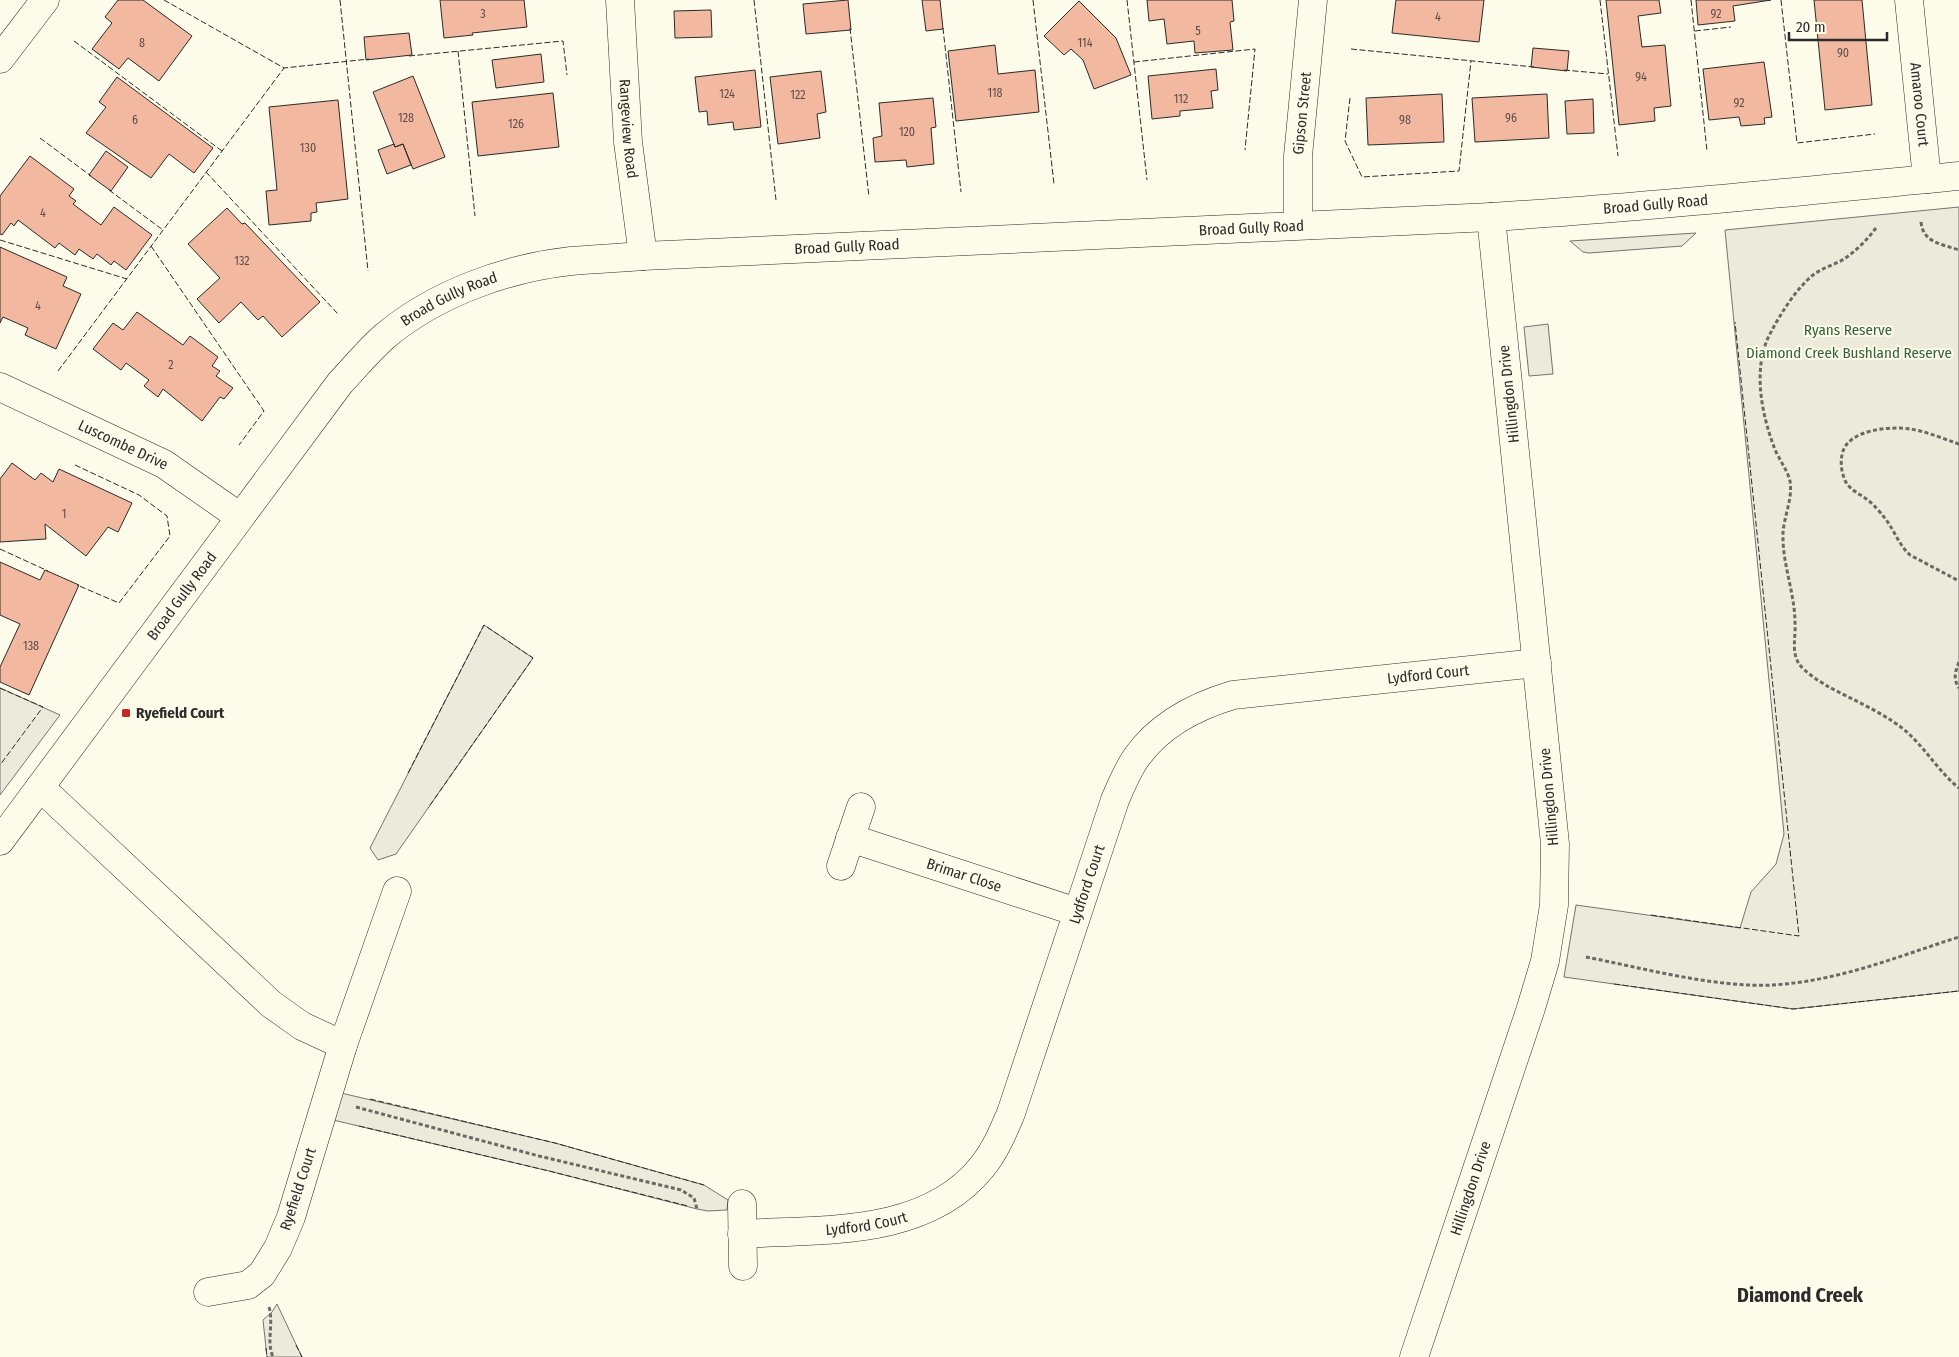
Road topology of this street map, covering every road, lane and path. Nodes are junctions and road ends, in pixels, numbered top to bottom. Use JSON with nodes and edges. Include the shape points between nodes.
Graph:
{"nodes":[{"id":1,"x":45,"y":0,"type":"edge"},
{"id":2,"x":620,"y":0,"type":"edge"},
{"id":3,"x":1313,"y":0,"type":"edge"},
{"id":4,"x":1909,"y":0,"type":"edge"},
{"id":5,"x":0,"y":59,"type":"edge"},
{"id":6,"x":1959,"y":176,"type":"edge"},
{"id":7,"x":1927,"y":179,"type":"junction"},
{"id":8,"x":1491,"y":217,"type":"junction"},
{"id":9,"x":1920,"y":222,"type":"dead end"},
{"id":10,"x":1298,"y":225,"type":"junction"},
{"id":11,"x":1876,"y":228,"type":"dead end"},
{"id":12,"x":1959,"y":250,"type":"edge"},
{"id":13,"x":643,"y":256,"type":"junction"},
{"id":14,"x":0,"y":386,"type":"edge"},
{"id":15,"x":1959,"y":444,"type":"edge"},
{"id":16,"x":240,"y":517,"type":"junction"},
{"id":17,"x":1959,"y":581,"type":"edge"},
{"id":18,"x":1959,"y":662,"type":"edge"},
{"id":19,"x":1537,"y":663,"type":"junction"},
{"id":20,"x":1959,"y":688,"type":"edge"},
{"id":21,"x":40,"y":787,"type":"junction"},
{"id":22,"x":1959,"y":788,"type":"edge"},
{"id":23,"x":861,"y":807,"type":"dead end"},
{"id":24,"x":850,"y":838,"type":"junction"},
{"id":25,"x":0,"y":841,"type":"edge"},
{"id":26,"x":841,"y":866,"type":"dead end"},
{"id":27,"x":397,"y":891,"type":"dead end"},
{"id":28,"x":1077,"y":912,"type":"junction"},
{"id":29,"x":1959,"y":937,"type":"edge"},
{"id":30,"x":1586,"y":957,"type":"dead end"},
{"id":31,"x":343,"y":1045,"type":"junction"},
{"id":32,"x":326,"y":1099,"type":"junction"},
{"id":33,"x":742,"y":1204,"type":"dead end"},
{"id":34,"x":697,"y":1209,"type":"dead end"},
{"id":35,"x":742,"y":1234,"type":"junction"},
{"id":36,"x":743,"y":1266,"type":"dead end"},
{"id":37,"x":255,"y":1280,"type":"junction"},
{"id":38,"x":208,"y":1292,"type":"dead end"},
{"id":39,"x":273,"y":1357,"type":"edge"},
{"id":40,"x":1414,"y":1357,"type":"edge"}],
"edges":[{"from":1,"to":5,"type":"street"},
{"from":2,"to":13,"type":"street","name":"Rangeview Road","via":[[628,142]]},
{"from":3,"to":10,"type":"street","name":"Gipson Street","via":[[1298,156]]},
{"from":4,"to":7,"type":"street","name":"Amaroo Court"},
{"from":6,"to":7,"type":"street","name":"Broad Gully Road"},
{"from":7,"to":8,"type":"street","name":"Broad Gully Road"},
{"from":8,"to":10,"type":"street","name":"Broad Gully Road"},
{"from":8,"to":19,"type":"street","name":"Hillingdon Drive"},
{"from":9,"to":12,"type":"path","via":[[1929,240]]},
{"from":10,"to":13,"type":"street","name":"Broad Gully Road"},
{"from":11,"to":22,"type":"path","via":[[1854,251],[1815,274],[1796,294],[1770,333],[1761,366],[1764,414],[1791,492],[1783,534],[1795,611],[1794,646],[1800,665],[1824,684],[1899,726]]},
{"from":13,"to":16,"type":"street","name":"Broad Gully Road","via":[[569,262],[509,273],[458,291],[415,315],[385,336],[340,383]]},
{"from":14,"to":16,"type":"street","name":"Luscombe Drive","via":[[151,457]]},
{"from":15,"to":17,"type":"path","via":[[1912,429],[1870,431],[1848,443],[1842,452],[1841,463],[1847,484],[1884,516],[1910,555]]},
{"from":16,"to":21,"type":"street","name":"Broad Gully Road"},
{"from":18,"to":20,"type":"path","via":[[1955,672]]},
{"from":19,"to":28,"type":"street","name":"Lydford Court","via":[[1233,695],[1189,712],[1151,740],[1136,757],[1115,800]]},
{"from":19,"to":40,"type":"street","name":"Hillingdon Drive","via":[[1555,844],[1554,905],[1545,961]]},
{"from":21,"to":25,"type":"street","name":"Broad Gully Road"},
{"from":21,"to":31,"type":"street","via":[[271,1004],[302,1026]]},
{"from":23,"to":24,"type":"street"},
{"from":24,"to":26,"type":"street"},
{"from":24,"to":28,"type":"street","name":"Brimar Close"},
{"from":27,"to":31,"type":"street","name":"Ryefield Court"},
{"from":28,"to":35,"type":"street","name":"Lydford Court","via":[[1011,1113],[982,1168],[942,1202],[887,1223]]},
{"from":29,"to":30,"type":"path","via":[[1854,972],[1771,985],[1696,978]]},
{"from":31,"to":32,"type":"street","name":"Ryefield Court"},
{"from":32,"to":34,"type":"path","via":[[681,1190],[694,1198]]},
{"from":32,"to":37,"type":"street","name":"Ryefield Court","via":[[291,1217],[268,1267]]},
{"from":33,"to":35,"type":"street"},
{"from":35,"to":36,"type":"street"},
{"from":37,"to":38,"type":"street","name":"Ryefield Court","via":[[238,1288]]},
{"from":37,"to":39,"type":"path","via":[[272,1318],[270,1345]]}]}
